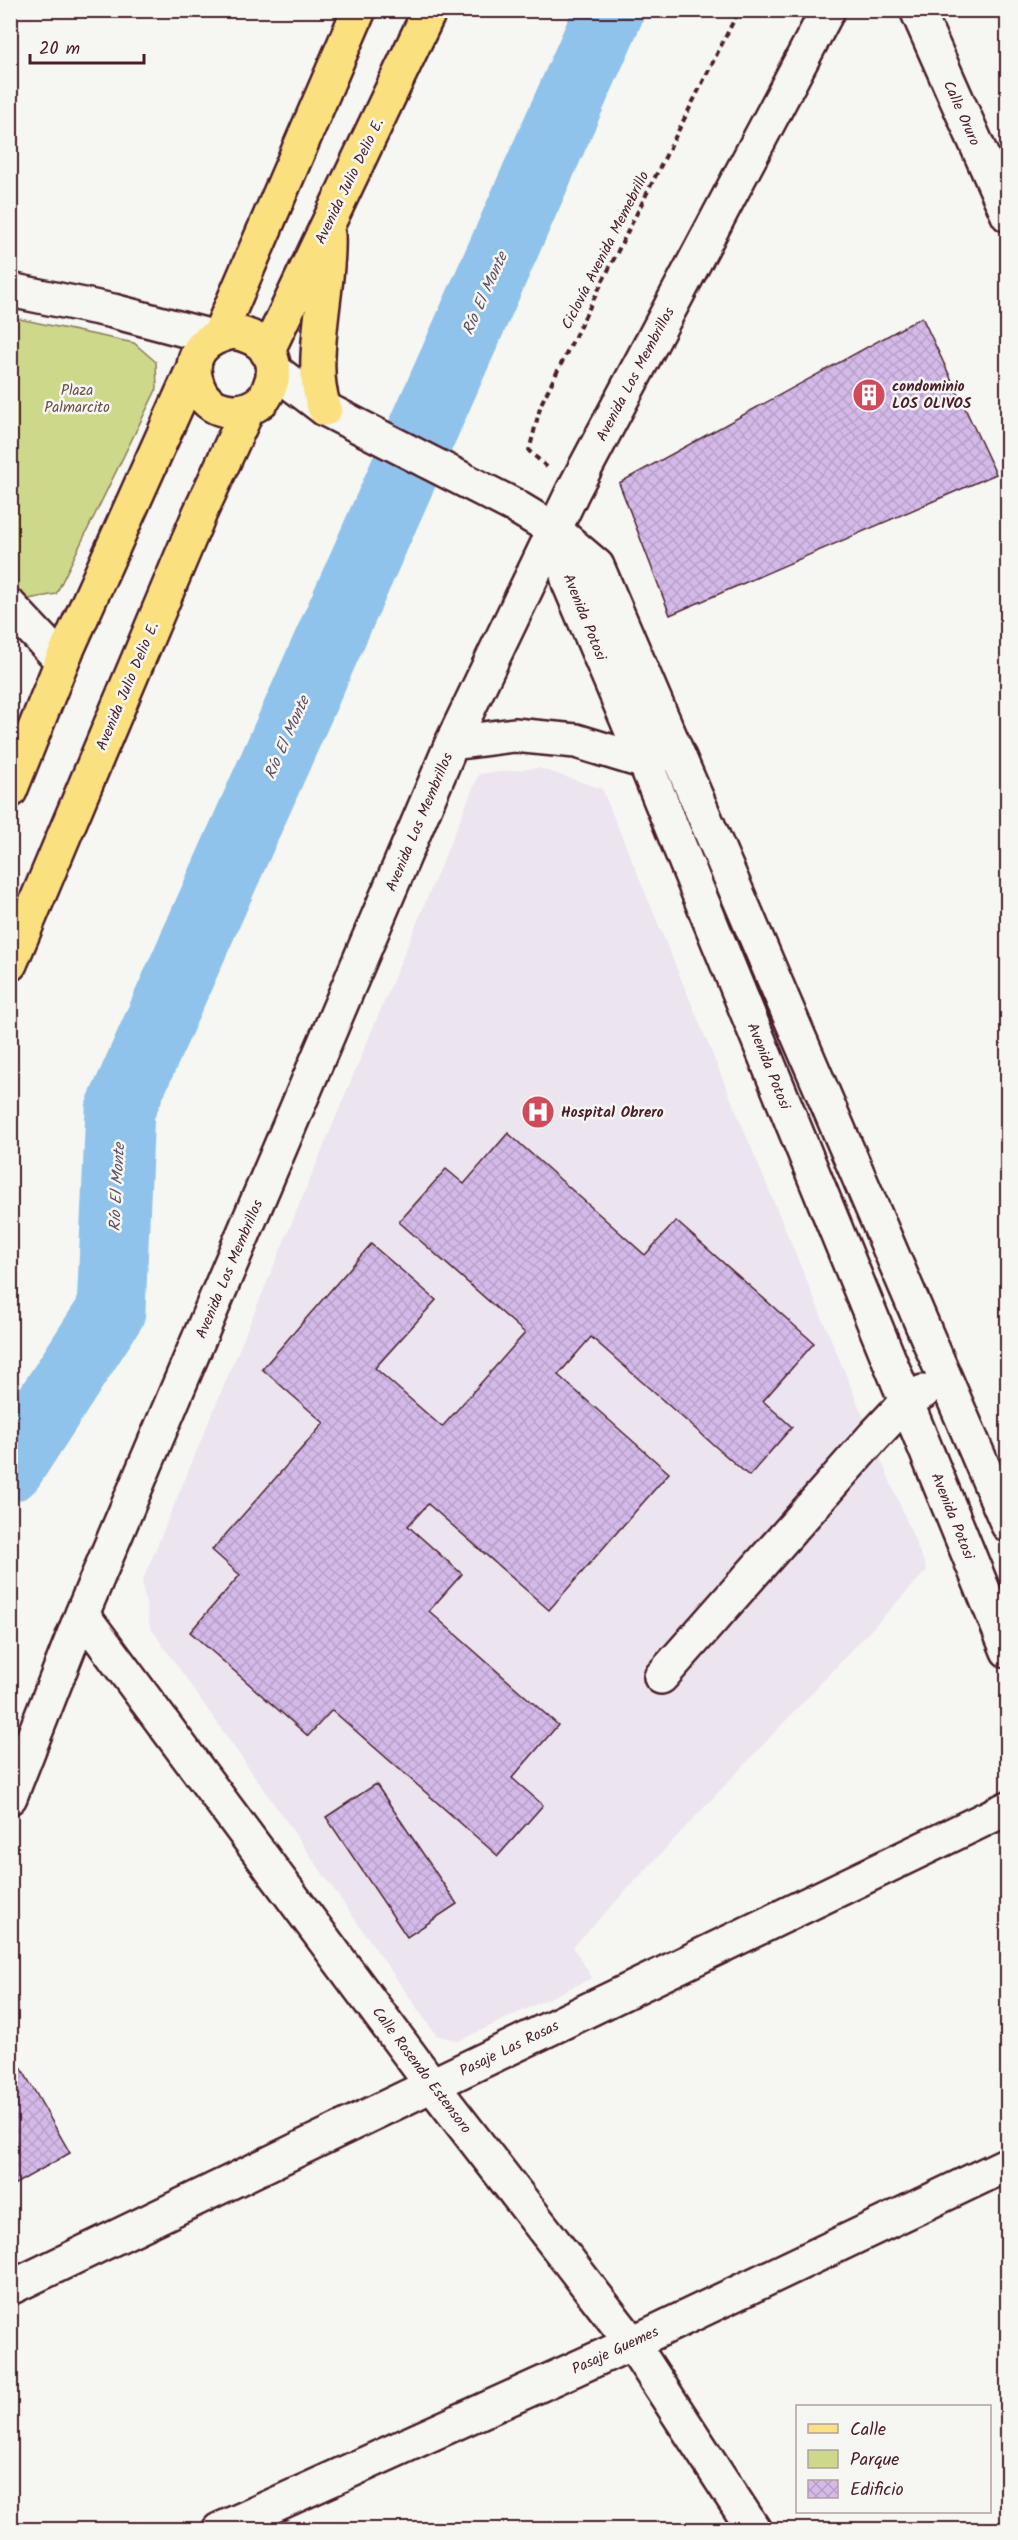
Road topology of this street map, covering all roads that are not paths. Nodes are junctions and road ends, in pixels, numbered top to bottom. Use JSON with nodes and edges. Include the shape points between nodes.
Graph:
{"nodes":[{"id":1,"x":359,"y":10,"type":"edge"},
{"id":2,"x":430,"y":10,"type":"edge"},
{"id":3,"x":828,"y":10,"type":"edge"},
{"id":4,"x":917,"y":10,"type":"edge"},
{"id":5,"x":1008,"y":214,"type":"edge"},
{"id":6,"x":327,"y":227,"type":"junction"},
{"id":7,"x":10,"y":290,"type":"edge"},
{"id":8,"x":205,"y":350,"type":"junction"},
{"id":9,"x":271,"y":361,"type":"junction"},
{"id":10,"x":255,"y":405,"type":"junction"},
{"id":11,"x":329,"y":411,"type":"junction"},
{"id":12,"x":556,"y":531,"type":"junction"},
{"id":13,"x":10,"y":606,"type":"edge"},
{"id":14,"x":62,"y":661,"type":"junction"},
{"id":15,"x":452,"y":743,"type":"junction"},
{"id":16,"x":675,"y":749,"type":"junction"},
{"id":17,"x":645,"y":762,"type":"junction"},
{"id":18,"x":10,"y":791,"type":"edge"},
{"id":19,"x":10,"y":964,"type":"edge"},
{"id":20,"x":945,"y":1380,"type":"junction"},
{"id":21,"x":906,"y":1402,"type":"junction"},
{"id":22,"x":1008,"y":1525,"type":"edge"},
{"id":23,"x":82,"y":1614,"type":"junction"},
{"id":24,"x":1008,"y":1651,"type":"edge"},
{"id":25,"x":661,"y":1677,"type":"dead end"},
{"id":26,"x":10,"y":1797,"type":"edge"},
{"id":27,"x":1008,"y":1808,"type":"edge"},
{"id":28,"x":432,"y":2085,"type":"junction"},
{"id":29,"x":1008,"y":2164,"type":"edge"},
{"id":30,"x":10,"y":2289,"type":"edge"},
{"id":31,"x":632,"y":2343,"type":"junction"},
{"id":32,"x":219,"y":2529,"type":"edge"},
{"id":33,"x":754,"y":2529,"type":"edge"}],
"edges":[{"from":1,"to":8,"type":"main road"},
{"from":2,"to":6,"type":"main road","name":"Avenida Julio Delio E."},
{"from":3,"to":12,"type":"street","name":"Avenida Los Membrillos","via":[[573,491]]},
{"from":4,"to":5,"type":"street","name":"Calle Oruro"},
{"from":6,"to":9,"type":"main road","name":"Avenida Julio Delio E."},
{"from":6,"to":11,"type":"main road","via":[[330,260],[319,375],[320,398]]},
{"from":7,"to":8,"type":"street","via":[[113,311],[147,322]]},
{"from":8,"to":9,"type":"main road","via":[[233,332],[246,334],[258,341]]},
{"from":8,"to":10,"type":"main road","via":[[199,392],[220,410]]},
{"from":8,"to":14,"type":"main road"},
{"from":9,"to":10,"type":"main road"},
{"from":9,"to":11,"type":"street"},
{"from":10,"to":11,"type":"street"},
{"from":10,"to":19,"type":"main road","name":"Avenida Julio Delio E.","via":[[199,515]]},
{"from":11,"to":12,"type":"street"},
{"from":12,"to":15,"type":"street","name":"Avenida Los Membrillos"},
{"from":12,"to":16,"type":"street","name":"Avenida Potosi","via":[[597,566]]},
{"from":12,"to":17,"type":"street","name":"Avenida Potosi","via":[[569,583]]},
{"from":13,"to":14,"type":"street"},
{"from":14,"to":18,"type":"main road"},
{"from":15,"to":17,"type":"street","name":"Avenida Los Membrillos","via":[[514,735],[566,740]]},
{"from":15,"to":23,"type":"street","name":"Avenida Los Membrillos"},
{"from":16,"to":17,"type":"street"},
{"from":16,"to":20,"type":"street","name":"Avenida Potosi"},
{"from":17,"to":21,"type":"street","name":"Avenida Potosi"},
{"from":20,"to":21,"type":"street"},
{"from":20,"to":22,"type":"street","name":"Avenida Potosi"},
{"from":21,"to":24,"type":"street","name":"Avenida Potosi"},
{"from":21,"to":25,"type":"street"},
{"from":23,"to":26,"type":"street","name":"Avenida Los Membrillos"},
{"from":23,"to":28,"type":"street","name":"Calle Rosendo Estensoro"},
{"from":27,"to":28,"type":"street","name":"Pasaje Las Rosas"},
{"from":28,"to":30,"type":"street","name":"Pasaje Las Rosas"},
{"from":28,"to":31,"type":"street","name":"Calle Rosendo Estensoro"},
{"from":29,"to":31,"type":"street","name":"Pasaje Guemes"},
{"from":31,"to":32,"type":"street","name":"Pasaje Guemes"},
{"from":31,"to":33,"type":"street","name":"Calle Rosendo Estensoro"}]}
